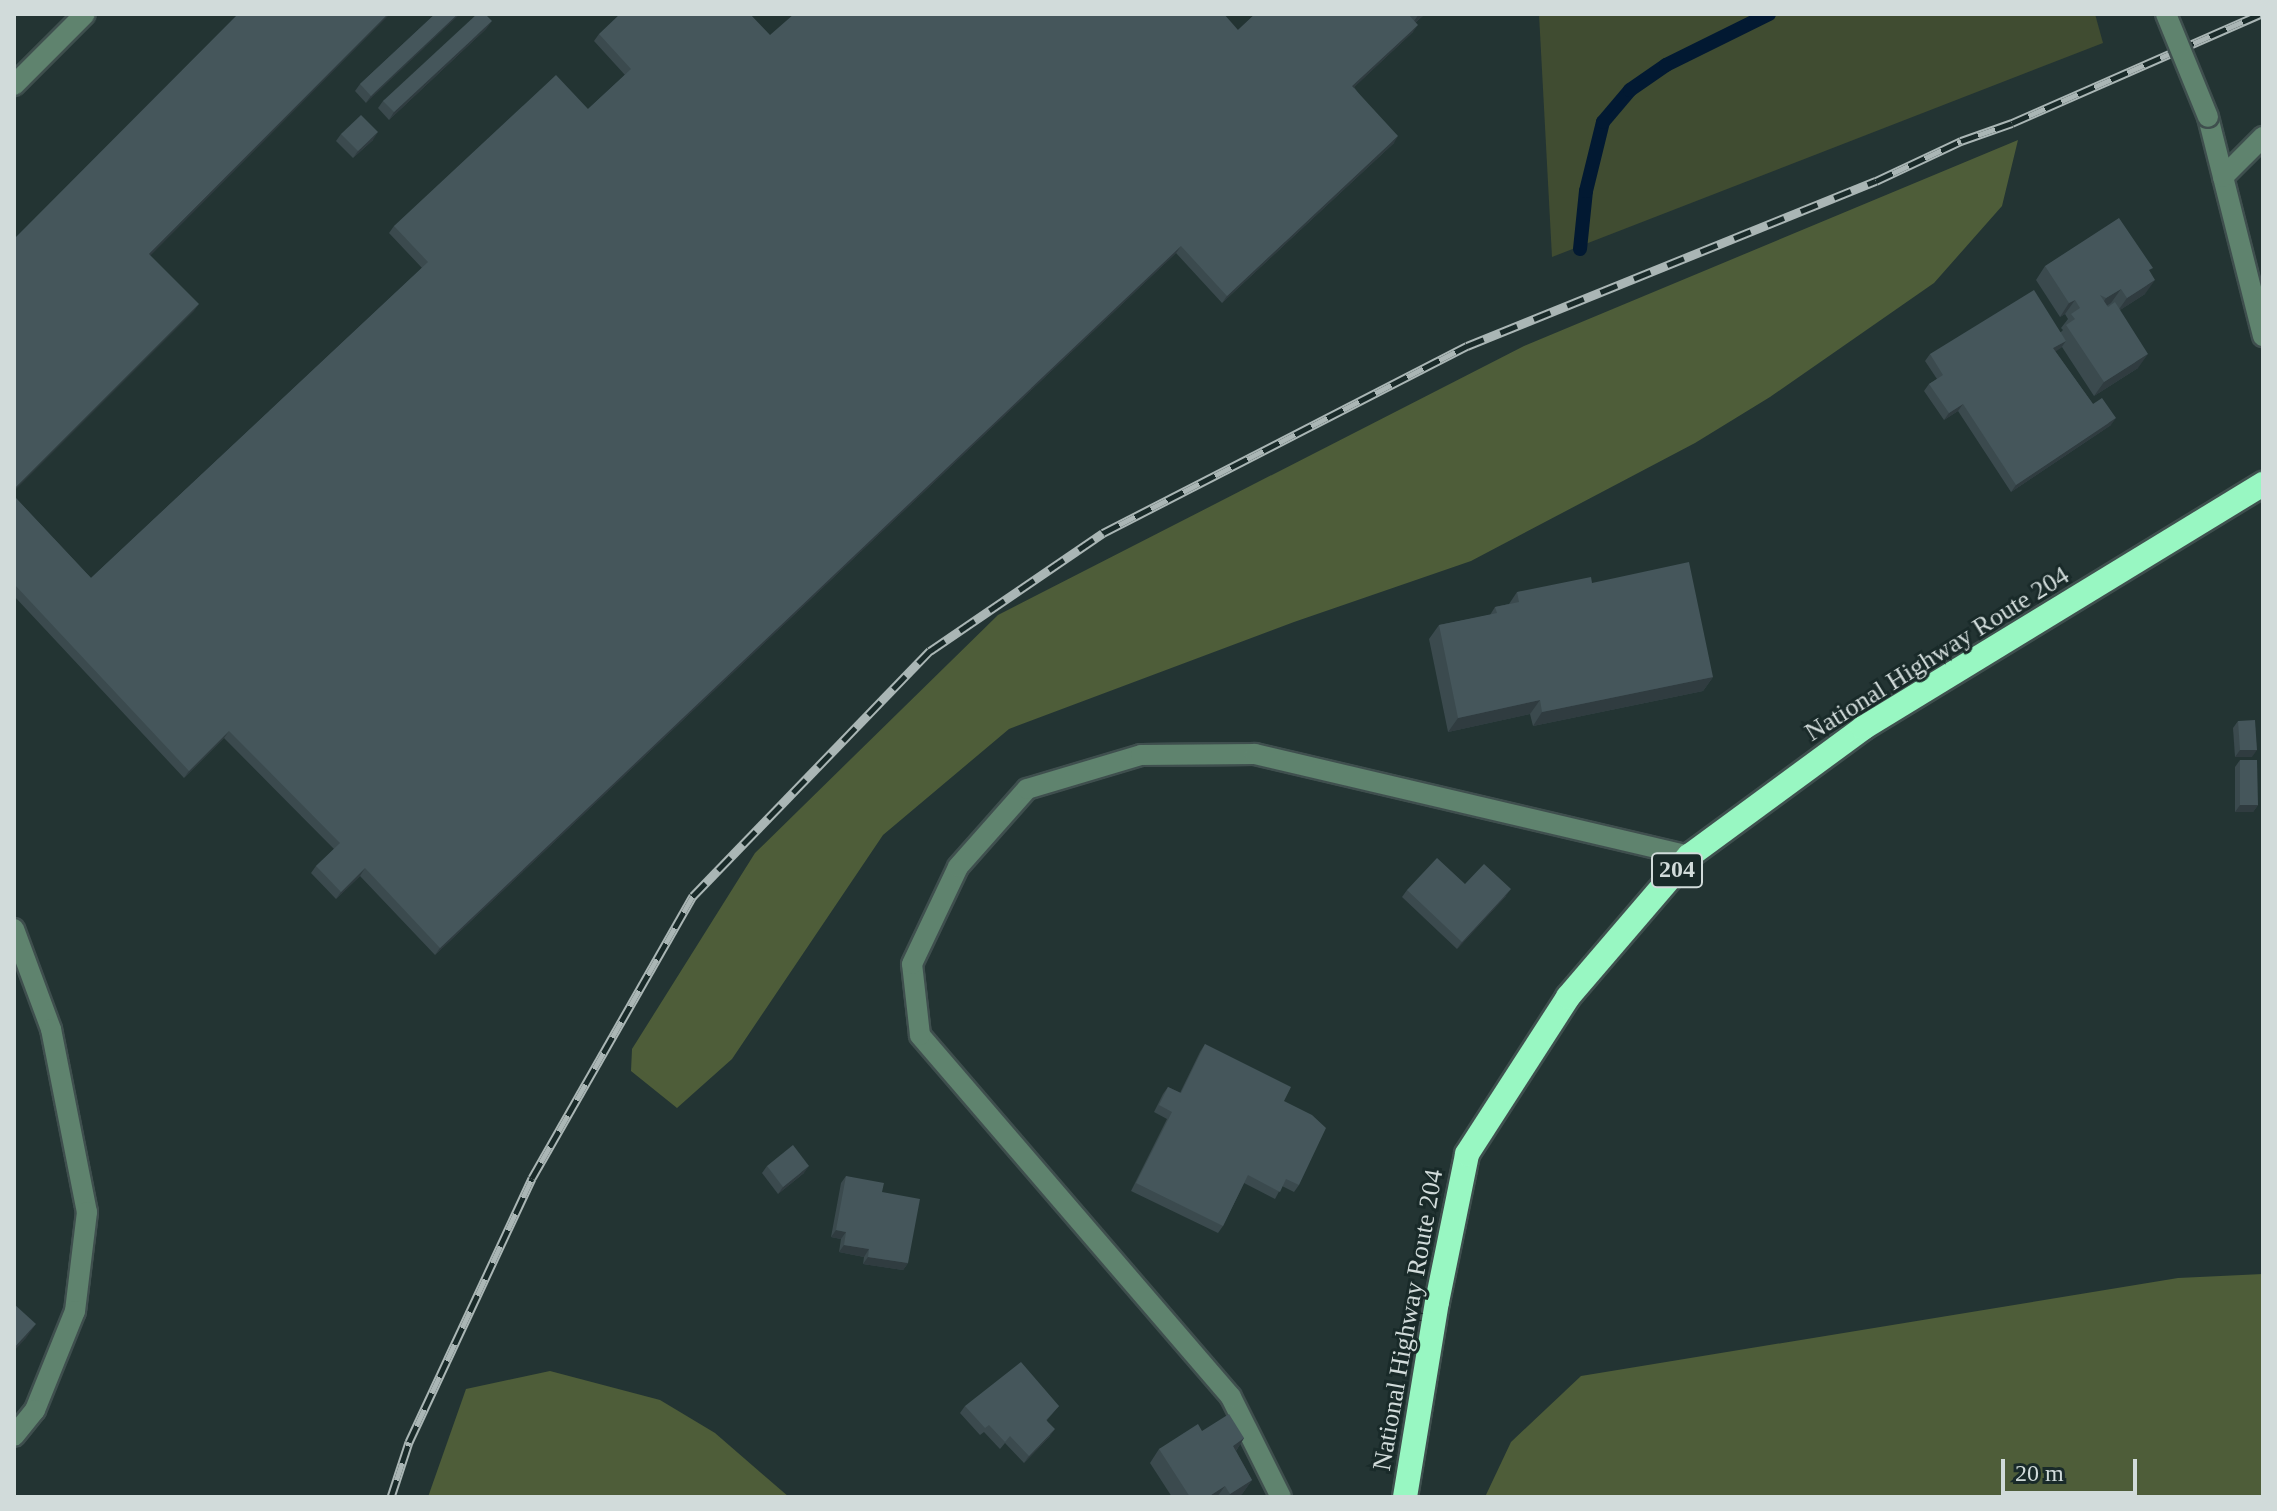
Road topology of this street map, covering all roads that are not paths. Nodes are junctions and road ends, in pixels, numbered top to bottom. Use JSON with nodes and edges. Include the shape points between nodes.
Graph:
{"nodes":[{"id":1,"x":85,"y":14,"type":"edge"},
{"id":2,"x":2166,"y":14,"type":"edge"},
{"id":3,"x":14,"y":85,"type":"edge"},
{"id":4,"x":2263,"y":137,"type":"edge"},
{"id":5,"x":2223,"y":177,"type":"junction"},
{"id":6,"x":2263,"y":336,"type":"edge"},
{"id":7,"x":2263,"y":484,"type":"edge"},
{"id":8,"x":1689,"y":856,"type":"junction"},
{"id":9,"x":14,"y":929,"type":"edge"},
{"id":10,"x":14,"y":1436,"type":"edge"},
{"id":11,"x":1281,"y":1497,"type":"edge"},
{"id":12,"x":1405,"y":1497,"type":"edge"}],
"edges":[{"from":1,"to":3,"type":"street"},
{"from":2,"to":5,"type":"street","bridge":true,"via":[[2208,117]]},
{"from":4,"to":5,"type":"street"},
{"from":5,"to":6,"type":"street"},
{"from":7,"to":8,"type":"highway","name":"National Highway Route 204","number":"204","via":[[1863,728]]},
{"from":8,"to":11,"type":"street","via":[[1255,754],[1141,755],[1027,789],[958,867],[912,964],[920,1035],[1231,1397]]},
{"from":8,"to":12,"type":"highway","name":"National Highway Route 204","number":"204","via":[[1568,997],[1467,1154]]},
{"from":9,"to":10,"type":"street","via":[[51,1029],[87,1212],[75,1311],[35,1410]]}]}
